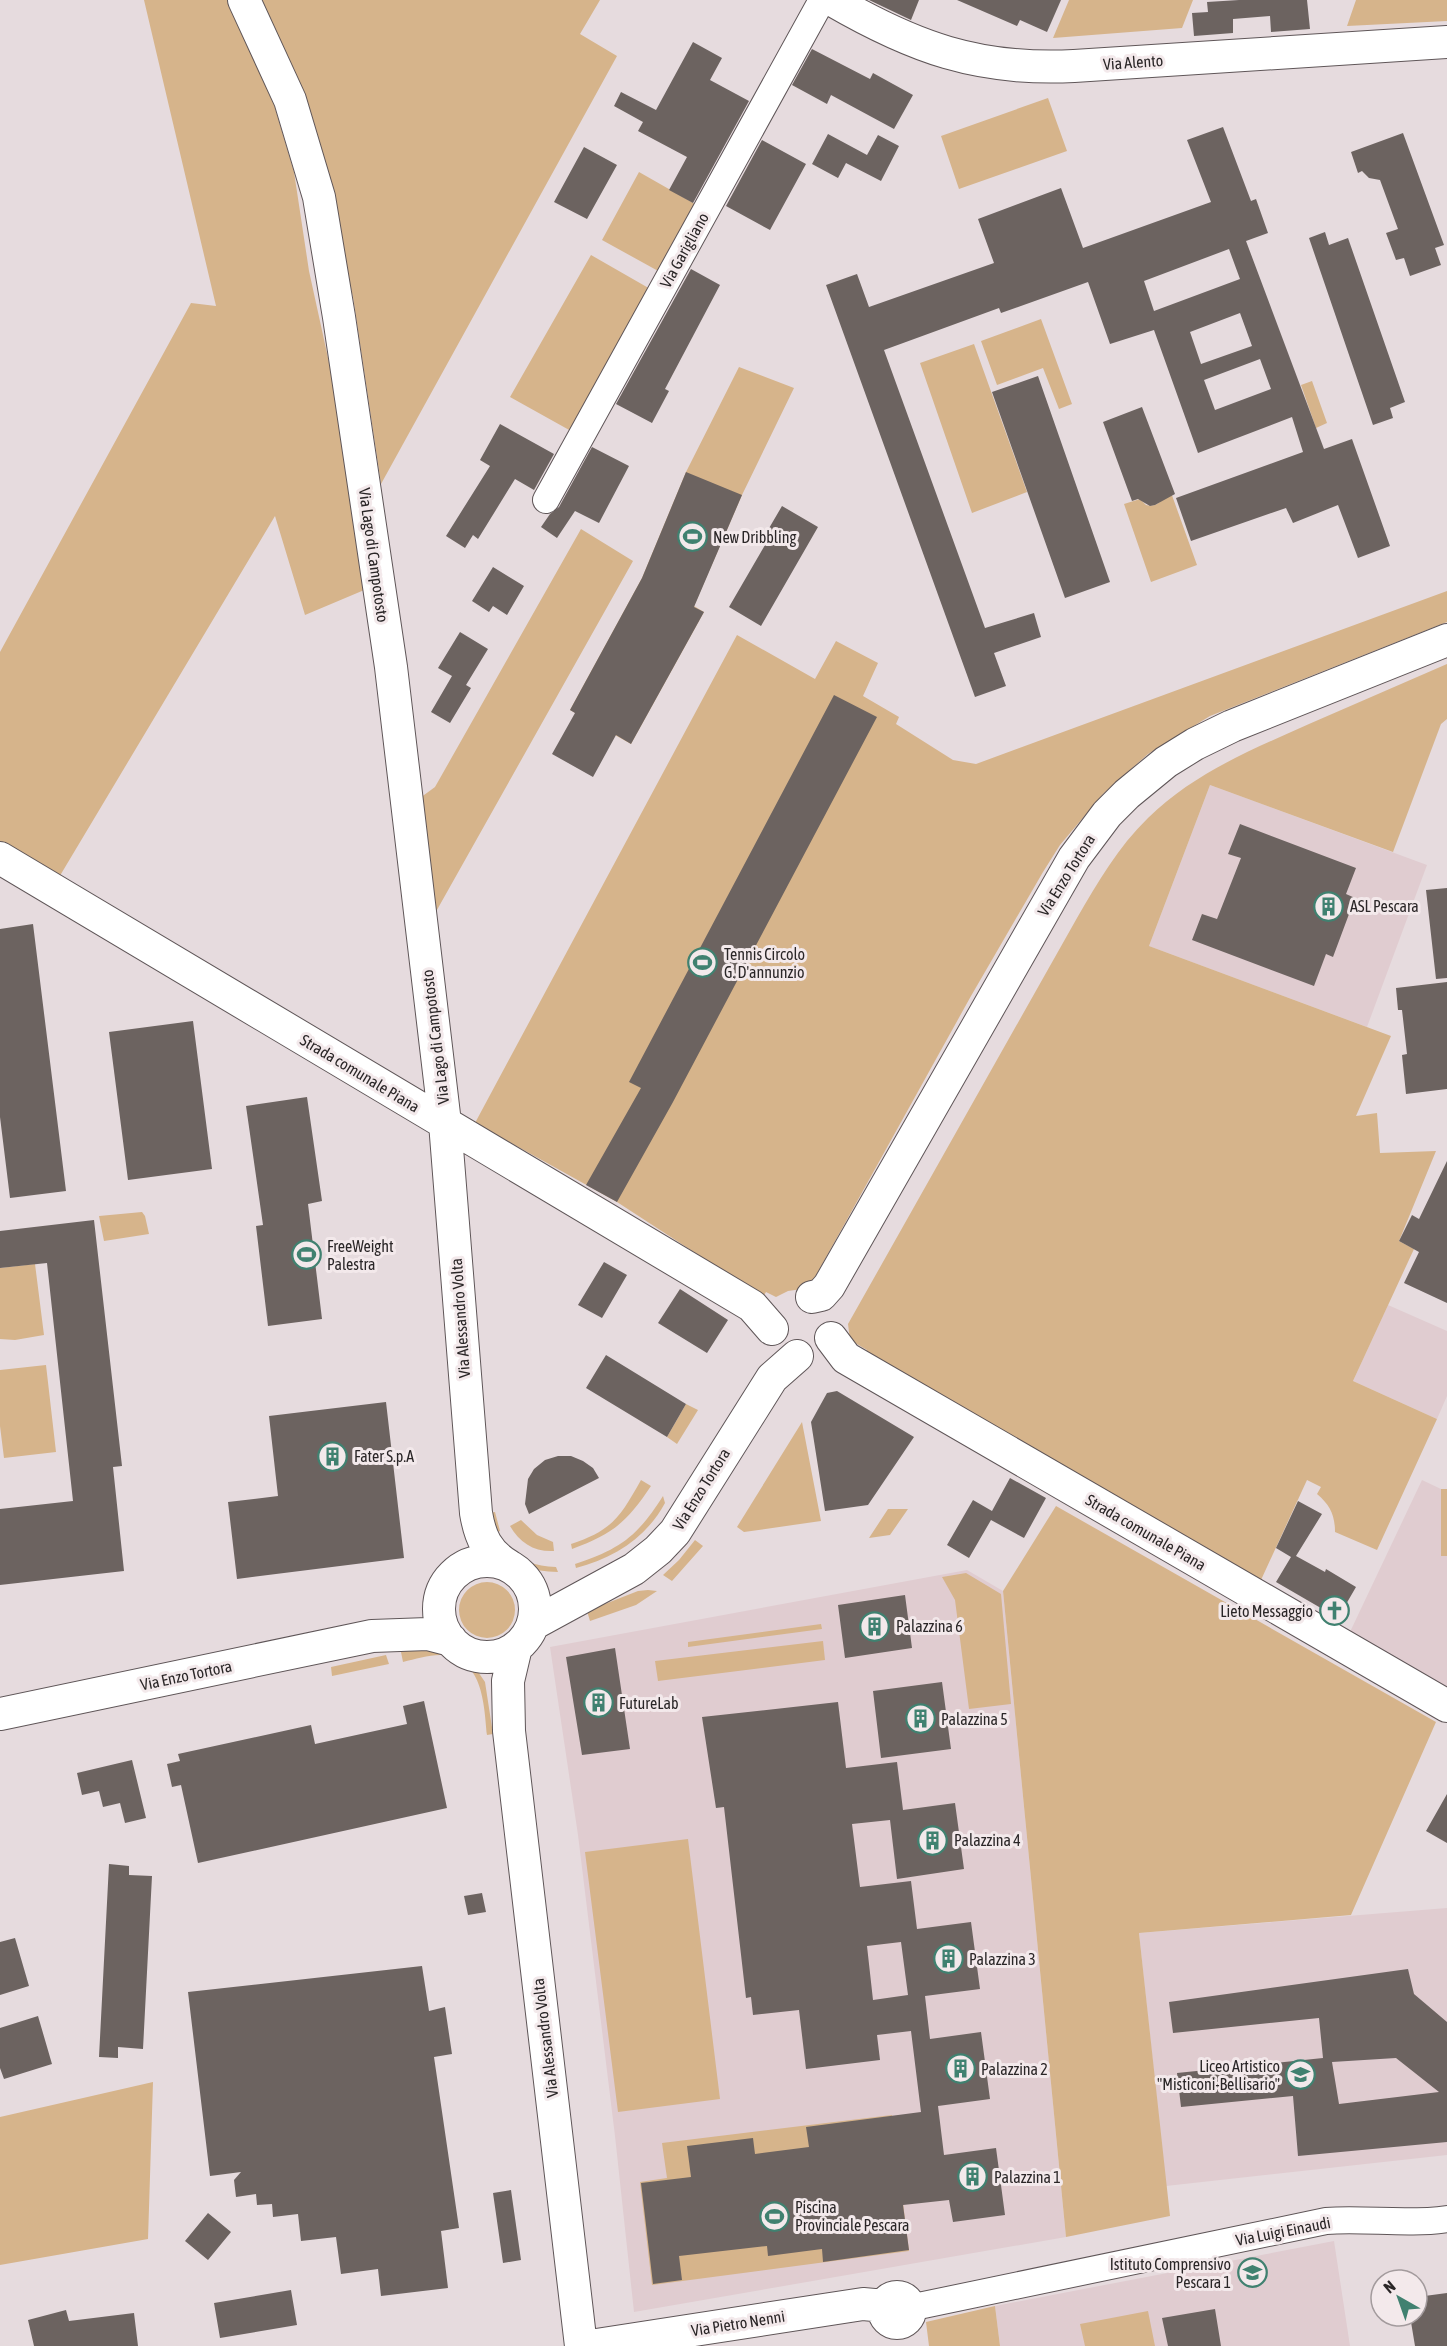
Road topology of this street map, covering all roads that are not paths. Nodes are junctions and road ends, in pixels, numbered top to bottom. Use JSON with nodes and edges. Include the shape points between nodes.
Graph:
{"nodes":[{"id":1,"x":244,"y":0,"type":"edge"},
{"id":2,"x":822,"y":0,"type":"edge"},
{"id":3,"x":832,"y":0,"type":"edge"},
{"id":4,"x":1447,"y":42,"type":"edge"},
{"id":5,"x":546,"y":500,"type":"dead end"},
{"id":6,"x":1447,"y":640,"type":"edge"},
{"id":7,"x":0,"y":858,"type":"edge"},
{"id":8,"x":445,"y":1124,"type":"junction"},
{"id":9,"x":801,"y":1330,"type":"junction"},
{"id":10,"x":476,"y":1513,"type":"junction"},
{"id":11,"x":460,"y":1570,"type":"junction"},
{"id":12,"x":517,"y":1572,"type":"junction"},
{"id":13,"x":611,"y":1581,"type":"junction"},
{"id":14,"x":441,"y":1597,"type":"junction"},
{"id":15,"x":525,"y":1635,"type":"junction"},
{"id":16,"x":372,"y":1636,"type":"junction"},
{"id":17,"x":461,"y":1647,"type":"junction"},
{"id":18,"x":1447,"y":1706,"type":"edge"},
{"id":19,"x":0,"y":1714,"type":"edge"},
{"id":20,"x":509,"y":1731,"type":"junction"},
{"id":21,"x":1447,"y":2219,"type":"edge"},
{"id":22,"x":898,"y":2324,"type":"edge"},
{"id":23,"x":581,"y":2346,"type":"edge"},
{"id":24,"x":590,"y":2346,"type":"edge"}],
"edges":[{"from":1,"to":8,"type":"street","name":"Via Lago di Campotosto","via":[[290,100],[319,197],[391,667]]},
{"from":2,"to":5,"type":"street","name":"Via Garigliano"},
{"from":3,"to":4,"type":"street","name":"Via Alento","via":[[926,46],[962,58],[1012,67]]},
{"from":6,"to":9,"type":"street","name":"Via Enzo Tortora","via":[[1209,736],[1149,775],[1113,807],[1074,858]]},
{"from":7,"to":8,"type":"street","name":"Strada comunale Piana"},
{"from":8,"to":9,"type":"street","name":"Strada comunale Piana"},
{"from":8,"to":10,"type":"street","name":"Via Alessandro Volta"},
{"from":9,"to":13,"type":"street","name":"Via Enzo Tortora","via":[[675,1532],[648,1559]]},
{"from":9,"to":18,"type":"street","name":"Strada comunale Piana"},
{"from":10,"to":11,"type":"street","name":"Via Alessandro Volta"},
{"from":10,"to":12,"type":"street","name":"Via Alessandro Volta","via":[[485,1544]]},
{"from":11,"to":12,"type":"street","via":[[484,1561],[497,1562]]},
{"from":11,"to":14,"type":"street"},
{"from":12,"to":13,"type":"street","name":"Via Enzo Tortora","via":[[563,1586]]},
{"from":12,"to":15,"type":"street","via":[[532,1592],[536,1608]]},
{"from":13,"to":15,"type":"street","name":"Via Enzo Tortora"},
{"from":14,"to":16,"type":"street","name":"Via Enzo Tortora"},
{"from":14,"to":17,"type":"street","via":[[443,1627]]},
{"from":15,"to":17,"type":"street","via":[[495,1656],[483,1656]]},
{"from":15,"to":20,"type":"street","name":"Via Alessandro Volta","via":[[508,1681]]},
{"from":16,"to":17,"type":"street","name":"Via Enzo Tortora","via":[[428,1634]]},
{"from":16,"to":19,"type":"street","name":"Via Enzo Tortora"},
{"from":17,"to":20,"type":"street","name":"Via Alessandro Volta","via":[[491,1681]]},
{"from":20,"to":23,"type":"street","name":"Via Alessandro Volta"},
{"from":21,"to":22,"type":"street","name":"Via Luigi Einaudi","via":[[1326,2221]]},
{"from":22,"to":24,"type":"street","name":"Via Pietro Nenni","via":[[863,2304]]}]}
